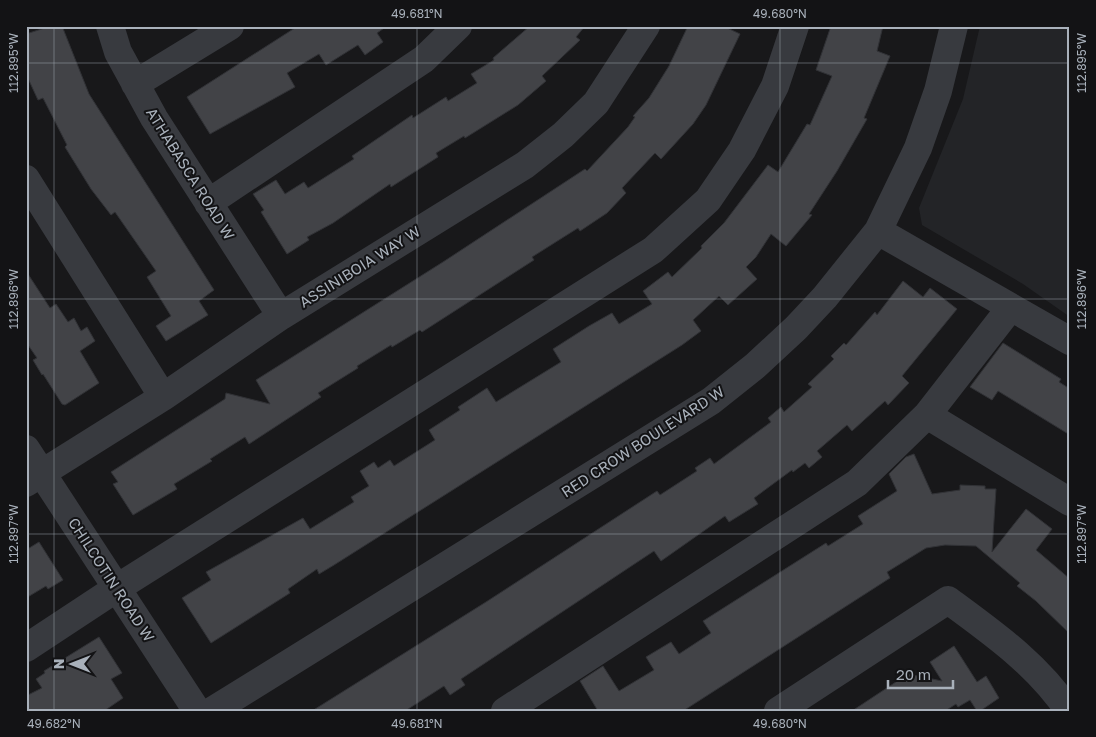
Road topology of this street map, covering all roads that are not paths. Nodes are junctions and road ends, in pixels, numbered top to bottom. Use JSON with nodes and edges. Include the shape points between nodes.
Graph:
{"nodes":[{"id":1,"x":110,"y":26,"type":"edge"},
{"id":2,"x":230,"y":26,"type":"edge"},
{"id":3,"x":458,"y":26,"type":"edge"},
{"id":4,"x":646,"y":26,"type":"edge"},
{"id":5,"x":796,"y":26,"type":"edge"},
{"id":6,"x":954,"y":26,"type":"edge"},
{"id":7,"x":135,"y":84,"type":"junction"},
{"id":8,"x":26,"y":179,"type":"edge"},
{"id":9,"x":208,"y":203,"type":"junction"},
{"id":10,"x":878,"y":231,"type":"junction"},
{"id":11,"x":1010,"y":307,"type":"junction"},
{"id":12,"x":281,"y":316,"type":"junction"},
{"id":13,"x":1070,"y":341,"type":"edge"},
{"id":14,"x":163,"y":396,"type":"junction"},
{"id":15,"x":927,"y":415,"type":"junction"},
{"id":16,"x":26,"y":449,"type":"edge"},
{"id":17,"x":34,"y":478,"type":"edge"},
{"id":18,"x":1070,"y":502,"type":"edge"},
{"id":19,"x":117,"y":588,"type":"junction"},
{"id":20,"x":26,"y":648,"type":"edge"},
{"id":21,"x":196,"y":711,"type":"edge"},
{"id":22,"x":212,"y":711,"type":"edge"},
{"id":23,"x":505,"y":711,"type":"edge"},
{"id":24,"x":778,"y":711,"type":"edge"},
{"id":25,"x":1069,"y":711,"type":"edge"}],
"edges":[{"from":1,"to":7,"type":"street","name":"ATHABASCA ROAD W","via":[[118,52]]},
{"from":2,"to":7,"type":"street"},
{"from":3,"to":9,"type":"street","via":[[424,59]]},
{"from":4,"to":12,"type":"street","name":"ASSINIBOIA WAY W","via":[[596,103],[563,135],[525,164]]},
{"from":5,"to":19,"type":"street","via":[[775,86],[742,150],[708,200],[653,250]]},
{"from":6,"to":10,"type":"street","name":"RED CROW BOULEVARD W","via":[[938,91],[918,148]]},
{"from":7,"to":9,"type":"street","name":"ATHABASCA ROAD W"},
{"from":8,"to":14,"type":"street"},
{"from":9,"to":12,"type":"street","name":"ATHABASCA ROAD W"},
{"from":10,"to":11,"type":"street"},
{"from":10,"to":22,"type":"street","name":"RED CROW BOULEVARD W","via":[[796,328],[711,401]]},
{"from":11,"to":13,"type":"street"},
{"from":11,"to":15,"type":"street"},
{"from":12,"to":14,"type":"street","name":"ASSINIBOIA WAY W"},
{"from":14,"to":17,"type":"street","name":"ASSINIBOIA WAY W"},
{"from":15,"to":18,"type":"street"},
{"from":15,"to":23,"type":"street","via":[[857,484]]},
{"from":16,"to":17,"type":"street","name":"CHILCOTIN ROAD W"},
{"from":17,"to":19,"type":"street","name":"CHILCOTIN ROAD W"},
{"from":19,"to":20,"type":"street"},
{"from":19,"to":21,"type":"street","name":"CHILCOTIN ROAD W"},
{"from":24,"to":25,"type":"street","via":[[948,600],[1019,653],[1053,687]]}]}
